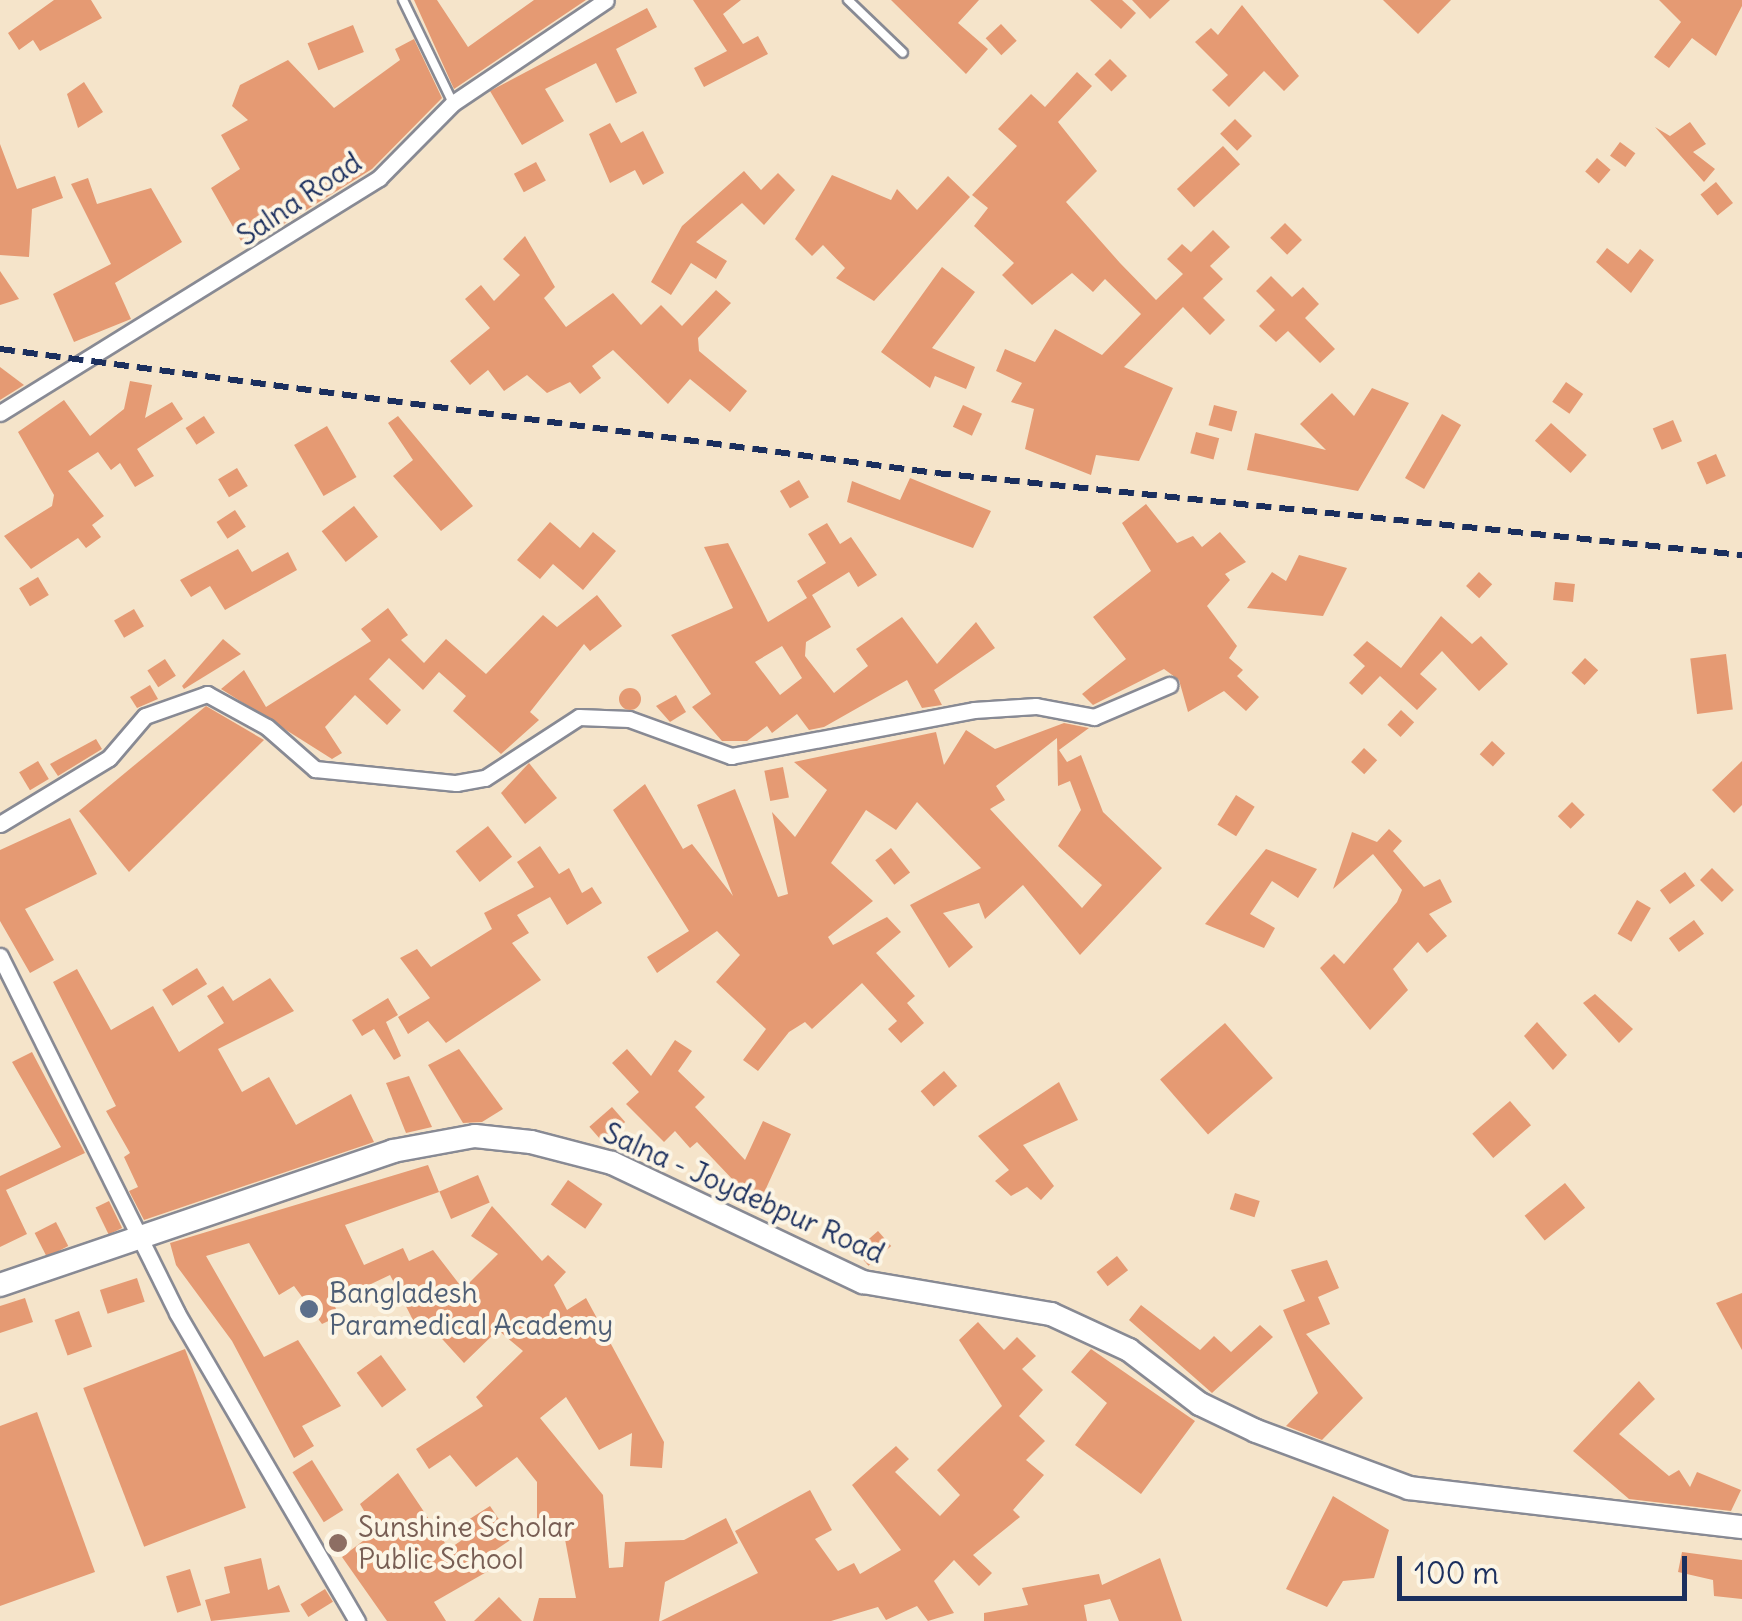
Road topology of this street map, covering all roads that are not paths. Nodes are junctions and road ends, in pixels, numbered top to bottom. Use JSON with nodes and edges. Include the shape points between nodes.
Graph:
{"nodes":[{"id":1,"x":403,"y":0,"type":"edge"},
{"id":2,"x":606,"y":0,"type":"edge"},
{"id":3,"x":848,"y":0,"type":"edge"},
{"id":4,"x":903,"y":53,"type":"dead end"},
{"id":5,"x":454,"y":104,"type":"junction"},
{"id":6,"x":0,"y":413,"type":"edge"},
{"id":7,"x":1169,"y":685,"type":"dead end"},
{"id":8,"x":0,"y":824,"type":"edge"},
{"id":9,"x":0,"y":956,"type":"edge"},
{"id":10,"x":147,"y":1242,"type":"junction"},
{"id":11,"x":0,"y":1285,"type":"edge"},
{"id":12,"x":1742,"y":1527,"type":"edge"},
{"id":13,"x":357,"y":1621,"type":"edge"}],
"edges":[{"from":1,"to":5,"type":"lane"},
{"from":2,"to":5,"type":"street","name":"Salna Road"},
{"from":3,"to":4,"type":"lane"},
{"from":5,"to":6,"type":"street","name":"Salna Road","via":[[379,178]]},
{"from":7,"to":8,"type":"street","via":[[1094,718],[1036,706],[974,710],[731,756],[629,719],[579,717],[485,778],[456,783],[315,769],[267,727],[207,694],[144,716],[109,758]]},
{"from":9,"to":10,"type":"street"},
{"from":10,"to":11,"type":"main road","name":"Salna - Joydebpur Road"},
{"from":10,"to":12,"type":"main road","name":"Salna - Joydebpur Road","via":[[394,1152],[475,1136],[531,1142],[612,1163],[862,1282],[1051,1314],[1129,1350],[1242,1424],[1409,1488]]},
{"from":10,"to":13,"type":"street","via":[[177,1313]]}]}
